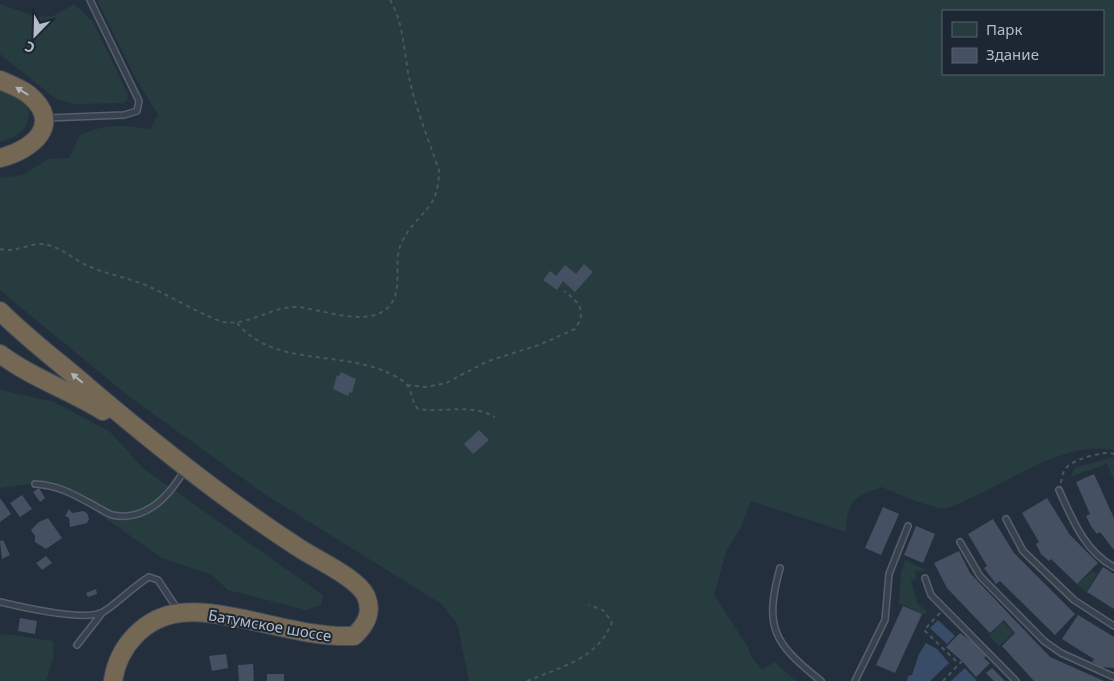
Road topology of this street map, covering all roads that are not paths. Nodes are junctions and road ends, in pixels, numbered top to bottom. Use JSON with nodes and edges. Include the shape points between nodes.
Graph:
{"nodes":[{"id":1,"x":85,"y":0,"type":"edge"},
{"id":2,"x":91,"y":2,"type":"edge"},
{"id":3,"x":0,"y":80,"type":"edge"},
{"id":4,"x":44,"y":118,"type":"junction"},
{"id":5,"x":0,"y":158,"type":"edge"},
{"id":6,"x":0,"y":311,"type":"edge"},
{"id":7,"x":0,"y":354,"type":"edge"},
{"id":8,"x":48,"y":354,"type":"junction"},
{"id":9,"x":27,"y":373,"type":"junction"},
{"id":10,"x":168,"y":454,"type":"junction"},
{"id":11,"x":186,"y":469,"type":"junction"},
{"id":12,"x":35,"y":484,"type":"dead end"},
{"id":13,"x":1059,"y":490,"type":"road end"},
{"id":14,"x":1006,"y":519,"type":"dead end"},
{"id":15,"x":908,"y":526,"type":"dead end"},
{"id":16,"x":960,"y":542,"type":"dead end"},
{"id":17,"x":1114,"y":567,"type":"edge"},
{"id":18,"x":780,"y":568,"type":"dead end"},
{"id":19,"x":925,"y":578,"type":"dead end"},
{"id":20,"x":0,"y":602,"type":"edge"},
{"id":21,"x":180,"y":612,"type":"junction"},
{"id":22,"x":102,"y":613,"type":"junction"},
{"id":23,"x":1114,"y":626,"type":"edge"},
{"id":24,"x":77,"y":645,"type":"dead end"},
{"id":25,"x":1114,"y":677,"type":"edge"},
{"id":26,"x":113,"y":681,"type":"edge"},
{"id":27,"x":821,"y":681,"type":"edge"},
{"id":28,"x":855,"y":681,"type":"edge"},
{"id":29,"x":1016,"y":681,"type":"edge"}],
"edges":[{"from":1,"to":2,"type":"lane"},
{"from":2,"to":4,"type":"lane","via":[[139,101],[138,111],[124,115]]},
{"from":4,"to":3,"type":"highway","one_way":true,"via":[[28,94]]},
{"from":4,"to":5,"type":"highway","via":[[40,137],[16,154]]},
{"from":6,"to":8,"type":"highway","name":"Батумское шоссе"},
{"from":7,"to":9,"type":"highway","name":"Батумское шоссе"},
{"from":8,"to":9,"type":"highway","via":[[48,362],[43,369]]},
{"from":10,"to":8,"type":"highway","name":"Батумское шоссе","one_way":true},
{"from":9,"to":10,"type":"highway","name":"Батумское шоссе","via":[[79,396]]},
{"from":10,"to":11,"type":"highway","name":"Батумское шоссе"},
{"from":11,"to":12,"type":"lane","via":[[161,503],[130,515],[112,515],[70,492],[49,484]]},
{"from":11,"to":21,"type":"highway","name":"Батумское шоссе","via":[[262,524],[348,578],[366,595],[369,614],[365,626],[354,636],[331,636],[224,615]]},
{"from":13,"to":17,"type":"lane","via":[[1078,532]]},
{"from":14,"to":23,"type":"lane","via":[[1023,551],[1074,600]]},
{"from":15,"to":28,"type":"lane","via":[[889,574],[885,620]]},
{"from":16,"to":25,"type":"lane","via":[[980,576],[1044,641],[1060,654]]},
{"from":18,"to":27,"type":"lane","via":[[771,599],[776,635],[793,657]]},
{"from":19,"to":29,"type":"lane","via":[[931,595]]},
{"from":20,"to":22,"type":"lane","via":[[41,612]]},
{"from":21,"to":22,"type":"lane","via":[[158,580],[149,577],[133,586]]},
{"from":21,"to":26,"type":"highway","name":"Батумское шоссе","via":[[137,632],[120,655]]},
{"from":22,"to":24,"type":"lane"}]}
